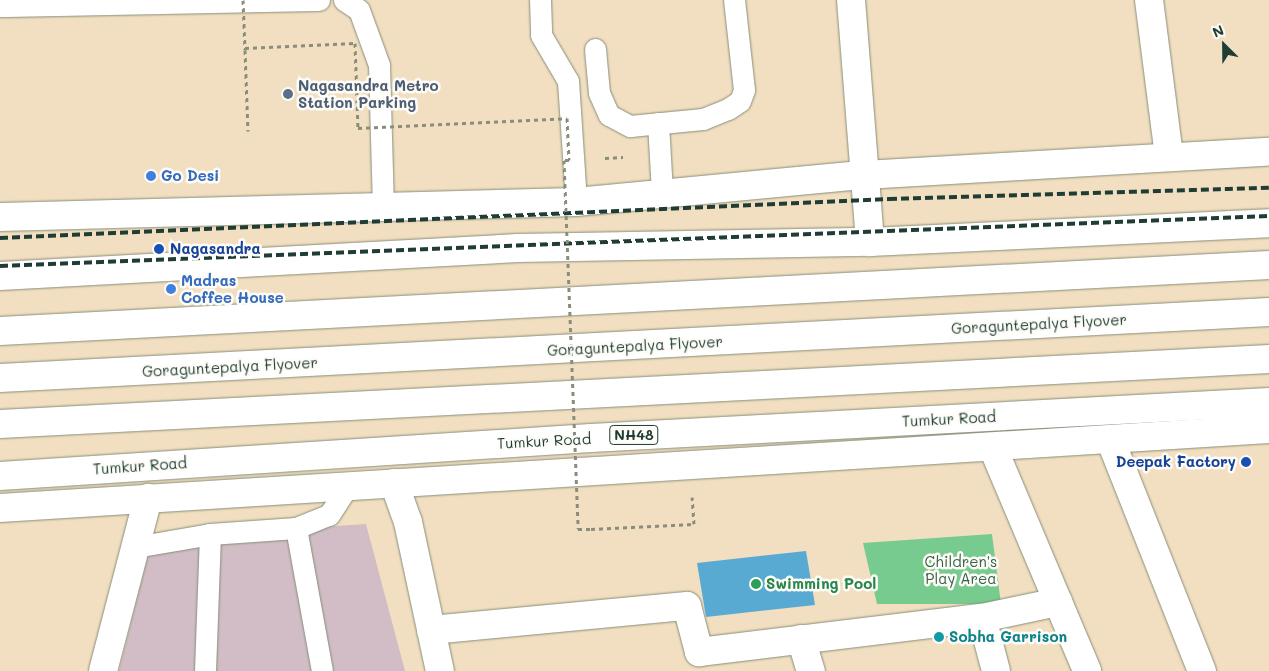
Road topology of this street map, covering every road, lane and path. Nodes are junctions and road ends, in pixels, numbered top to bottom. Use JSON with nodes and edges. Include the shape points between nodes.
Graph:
{"nodes":[{"id":1,"x":318,"y":0,"type":"edge"},
{"id":2,"x":344,"y":0,"type":"edge"},
{"id":3,"x":540,"y":0,"type":"edge"},
{"id":4,"x":734,"y":0,"type":"edge"},
{"id":5,"x":851,"y":0,"type":"edge"},
{"id":6,"x":1149,"y":0,"type":"edge"},
{"id":7,"x":256,"y":1,"type":"edge"},
{"id":8,"x":0,"y":6,"type":"edge"},
{"id":9,"x":245,"y":49,"type":"junction"},
{"id":10,"x":596,"y":49,"type":"dead end"},
{"id":11,"x":658,"y":123,"type":"junction"},
{"id":12,"x":248,"y":131,"type":"dead end"},
{"id":13,"x":1269,"y":152,"type":"edge"},
{"id":14,"x":660,"y":156,"type":"junction"},
{"id":15,"x":1169,"y":156,"type":"junction"},
{"id":16,"x":596,"y":158,"type":"dead end"},
{"id":17,"x":578,"y":159,"type":"dead end"},
{"id":18,"x":569,"y":160,"type":"junction"},
{"id":19,"x":864,"y":175,"type":"junction"},
{"id":20,"x":662,"y":193,"type":"junction"},
{"id":21,"x":576,"y":202,"type":"junction"},
{"id":22,"x":383,"y":208,"type":"junction"},
{"id":23,"x":0,"y":217,"type":"edge"},
{"id":24,"x":1269,"y":223,"type":"edge"},
{"id":25,"x":870,"y":242,"type":"junction"},
{"id":26,"x":1269,"y":265,"type":"edge"},
{"id":27,"x":0,"y":276,"type":"edge"},
{"id":28,"x":1269,"y":312,"type":"edge"},
{"id":29,"x":0,"y":331,"type":"edge"},
{"id":30,"x":1269,"y":359,"type":"edge"},
{"id":31,"x":0,"y":378,"type":"edge"},
{"id":32,"x":1269,"y":402,"type":"edge"},
{"id":33,"x":0,"y":424,"type":"edge"},
{"id":34,"x":1269,"y":429,"type":"edge"},
{"id":35,"x":1110,"y":439,"type":"junction"},
{"id":36,"x":993,"y":448,"type":"junction"},
{"id":37,"x":691,"y":466,"type":"junction"},
{"id":38,"x":0,"y":476,"type":"edge"},
{"id":39,"x":394,"y":483,"type":"junction"},
{"id":40,"x":348,"y":486,"type":"junction"},
{"id":41,"x":148,"y":498,"type":"junction"},
{"id":42,"x":0,"y":508,"type":"edge"},
{"id":43,"x":296,"y":528,"type":"junction"},
{"id":44,"x":210,"y":534,"type":"junction"},
{"id":45,"x":135,"y":547,"type":"junction"},
{"id":46,"x":1058,"y":602,"type":"junction"},
{"id":47,"x":982,"y":618,"type":"junction"},
{"id":48,"x":431,"y":630,"type":"junction"},
{"id":49,"x":801,"y":639,"type":"junction"},
{"id":50,"x":103,"y":671,"type":"edge"},
{"id":51,"x":205,"y":671,"type":"edge"},
{"id":52,"x":322,"y":671,"type":"edge"},
{"id":53,"x":440,"y":671,"type":"edge"},
{"id":54,"x":811,"y":671,"type":"edge"},
{"id":55,"x":996,"y":671,"type":"edge"},
{"id":56,"x":1087,"y":671,"type":"edge"},
{"id":57,"x":1202,"y":671,"type":"edge"}],
"edges":[{"from":1,"to":7,"type":"lane"},
{"from":2,"to":22,"type":"lane","via":[[359,10],[379,65]]},
{"from":3,"to":21,"type":"lane","via":[[541,34],[568,81]]},
{"from":4,"to":11,"type":"lane","via":[[744,90],[740,101],[703,119]]},
{"from":5,"to":19,"type":"main road"},
{"from":6,"to":15,"type":"main road"},
{"from":7,"to":8,"type":"lane"},
{"from":7,"to":9,"type":"path","bridge":true},
{"from":9,"to":12,"type":"path"},
{"from":9,"to":18,"type":"path","bridge":true,"via":[[355,43],[358,128],[567,118]]},
{"from":10,"to":11,"type":"lane","via":[[599,93],[609,115],[630,126]]},
{"from":11,"to":14,"type":"lane"},
{"from":13,"to":15,"type":"main road"},
{"from":14,"to":16,"type":"path"},
{"from":14,"to":20,"type":"lane"},
{"from":15,"to":19,"type":"main road"},
{"from":17,"to":18,"type":"path"},
{"from":18,"to":37,"type":"path","bridge":true,"via":[[564,160],[578,529],[694,524]]},
{"from":19,"to":20,"type":"main road"},
{"from":19,"to":25,"type":"main road"},
{"from":20,"to":21,"type":"main road"},
{"from":21,"to":22,"type":"main road"},
{"from":22,"to":23,"type":"main road"},
{"from":24,"to":25,"type":"main road"},
{"from":25,"to":27,"type":"main road","via":[[518,248]]},
{"from":26,"to":29,"type":"main road"},
{"from":28,"to":31,"type":"main road","name":"Goraguntepalya Flyover"},
{"from":30,"to":33,"type":"main road"},
{"from":32,"to":38,"type":"main road","name":"Tumkur Road","number":"NH48","via":[[592,438]]},
{"from":34,"to":35,"type":"main road"},
{"from":35,"to":36,"type":"main road"},
{"from":35,"to":57,"type":"main road"},
{"from":36,"to":37,"type":"main road"},
{"from":36,"to":46,"type":"main road"},
{"from":37,"to":39,"type":"main road"},
{"from":39,"to":40,"type":"main road"},
{"from":39,"to":48,"type":"main road","via":[[408,522]]},
{"from":40,"to":41,"type":"main road"},
{"from":40,"to":43,"type":"lane","via":[[329,515]]},
{"from":41,"to":42,"type":"main road"},
{"from":41,"to":45,"type":"main road"},
{"from":43,"to":44,"type":"lane"},
{"from":43,"to":52,"type":"lane"},
{"from":44,"to":45,"type":"lane"},
{"from":44,"to":51,"type":"lane"},
{"from":45,"to":50,"type":"main road"},
{"from":46,"to":47,"type":"main road"},
{"from":46,"to":56,"type":"main road"},
{"from":47,"to":49,"type":"main road"},
{"from":47,"to":55,"type":"main road"},
{"from":48,"to":49,"type":"main road","via":[[687,606],[699,652]]},
{"from":48,"to":53,"type":"main road"},
{"from":49,"to":54,"type":"main road"}]}
